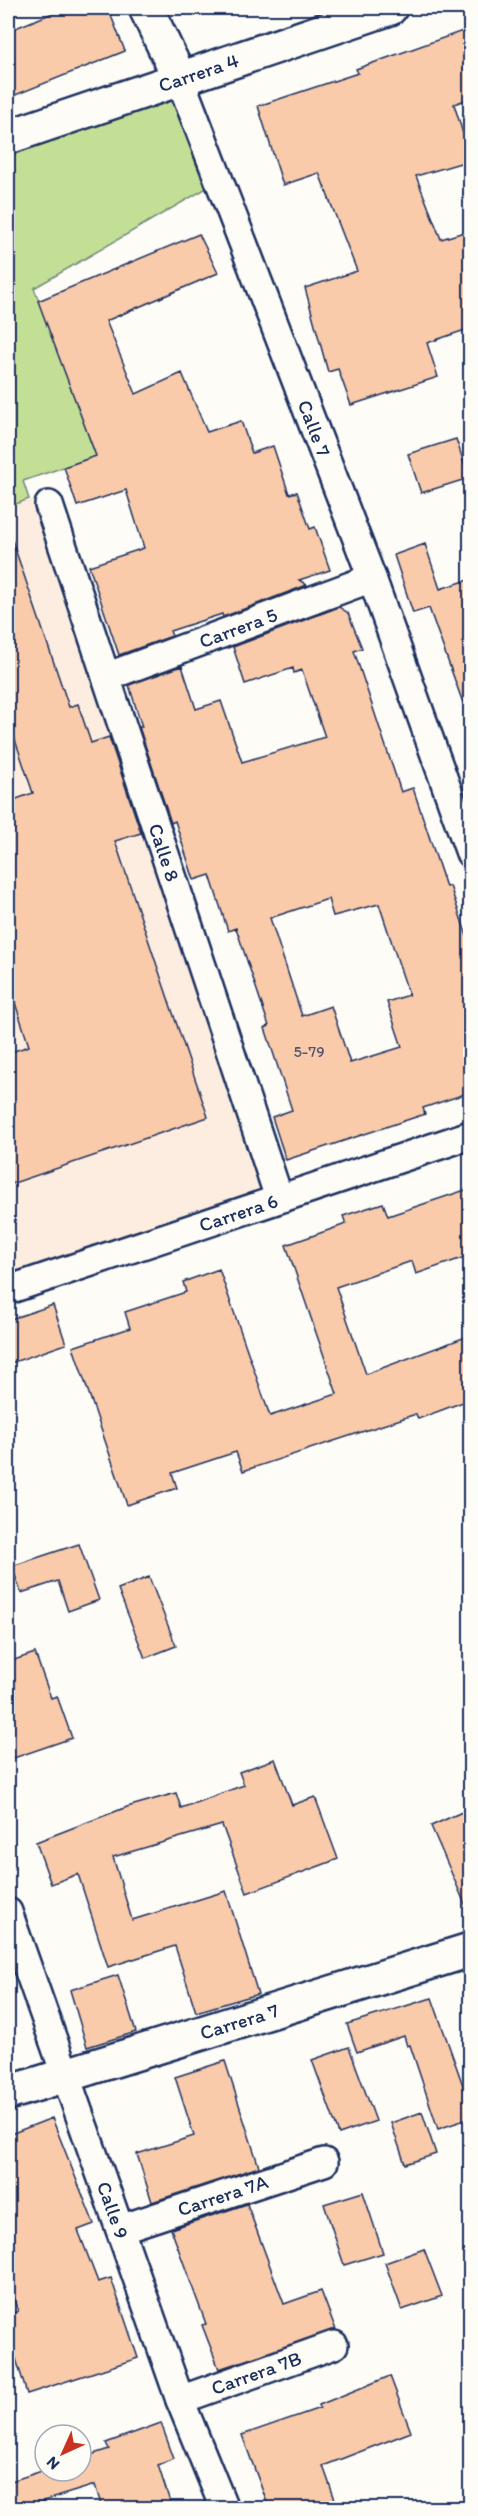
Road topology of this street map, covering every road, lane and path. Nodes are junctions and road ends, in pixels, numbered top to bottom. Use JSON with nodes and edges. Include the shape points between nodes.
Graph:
{"nodes":[{"id":1,"x":146,"y":8,"type":"edge"},
{"id":2,"x":390,"y":8,"type":"edge"},
{"id":3,"x":180,"y":79,"type":"junction"},
{"id":4,"x":8,"y":137,"type":"edge"},
{"id":5,"x":49,"y":505,"type":"dead end"},
{"id":6,"x":372,"y":578,"type":"junction"},
{"id":7,"x":106,"y":677,"type":"junction"},
{"id":8,"x":471,"y":853,"type":"edge"},
{"id":9,"x":471,"y":1135,"type":"edge"},
{"id":10,"x":279,"y":1198,"type":"junction"},
{"id":11,"x":8,"y":1290,"type":"edge"},
{"id":12,"x":8,"y":1912,"type":"edge"},
{"id":13,"x":471,"y":1950,"type":"edge"},
{"id":14,"x":66,"y":2075,"type":"junction"},
{"id":15,"x":8,"y":2093,"type":"edge"},
{"id":16,"x":324,"y":2162,"type":"dead end"},
{"id":17,"x":120,"y":2229,"type":"junction"},
{"id":18,"x":334,"y":2345,"type":"dead end"},
{"id":19,"x":180,"y":2400,"type":"junction"},
{"id":20,"x":224,"y":2508,"type":"edge"}],
"edges":[{"from":1,"to":3,"type":"street","name":"Calle 7"},
{"from":2,"to":3,"type":"street","name":"Carrera 4"},
{"from":3,"to":4,"type":"street","name":"Carrera 4"},
{"from":3,"to":6,"type":"street","name":"Calle 7"},
{"from":5,"to":7,"type":"street","name":"Calle 8"},
{"from":6,"to":7,"type":"street","name":"Carrera 5"},
{"from":6,"to":8,"type":"street","name":"Calle 7"},
{"from":7,"to":10,"type":"street","name":"Calle 8"},
{"from":9,"to":10,"type":"street","name":"Carrera 6"},
{"from":10,"to":11,"type":"street","name":"Carrera 6"},
{"from":12,"to":14,"type":"street","name":"Calle 9"},
{"from":13,"to":14,"type":"street","name":"Carrera 7"},
{"from":14,"to":15,"type":"street","name":"Carrera 7"},
{"from":14,"to":17,"type":"street","name":"Calle 9"},
{"from":16,"to":17,"type":"street","name":"Carrera 7A"},
{"from":17,"to":19,"type":"street","name":"Calle 9"},
{"from":18,"to":19,"type":"street","name":"Carrera 7B"},
{"from":19,"to":20,"type":"street","name":"Calle 9"}]}
